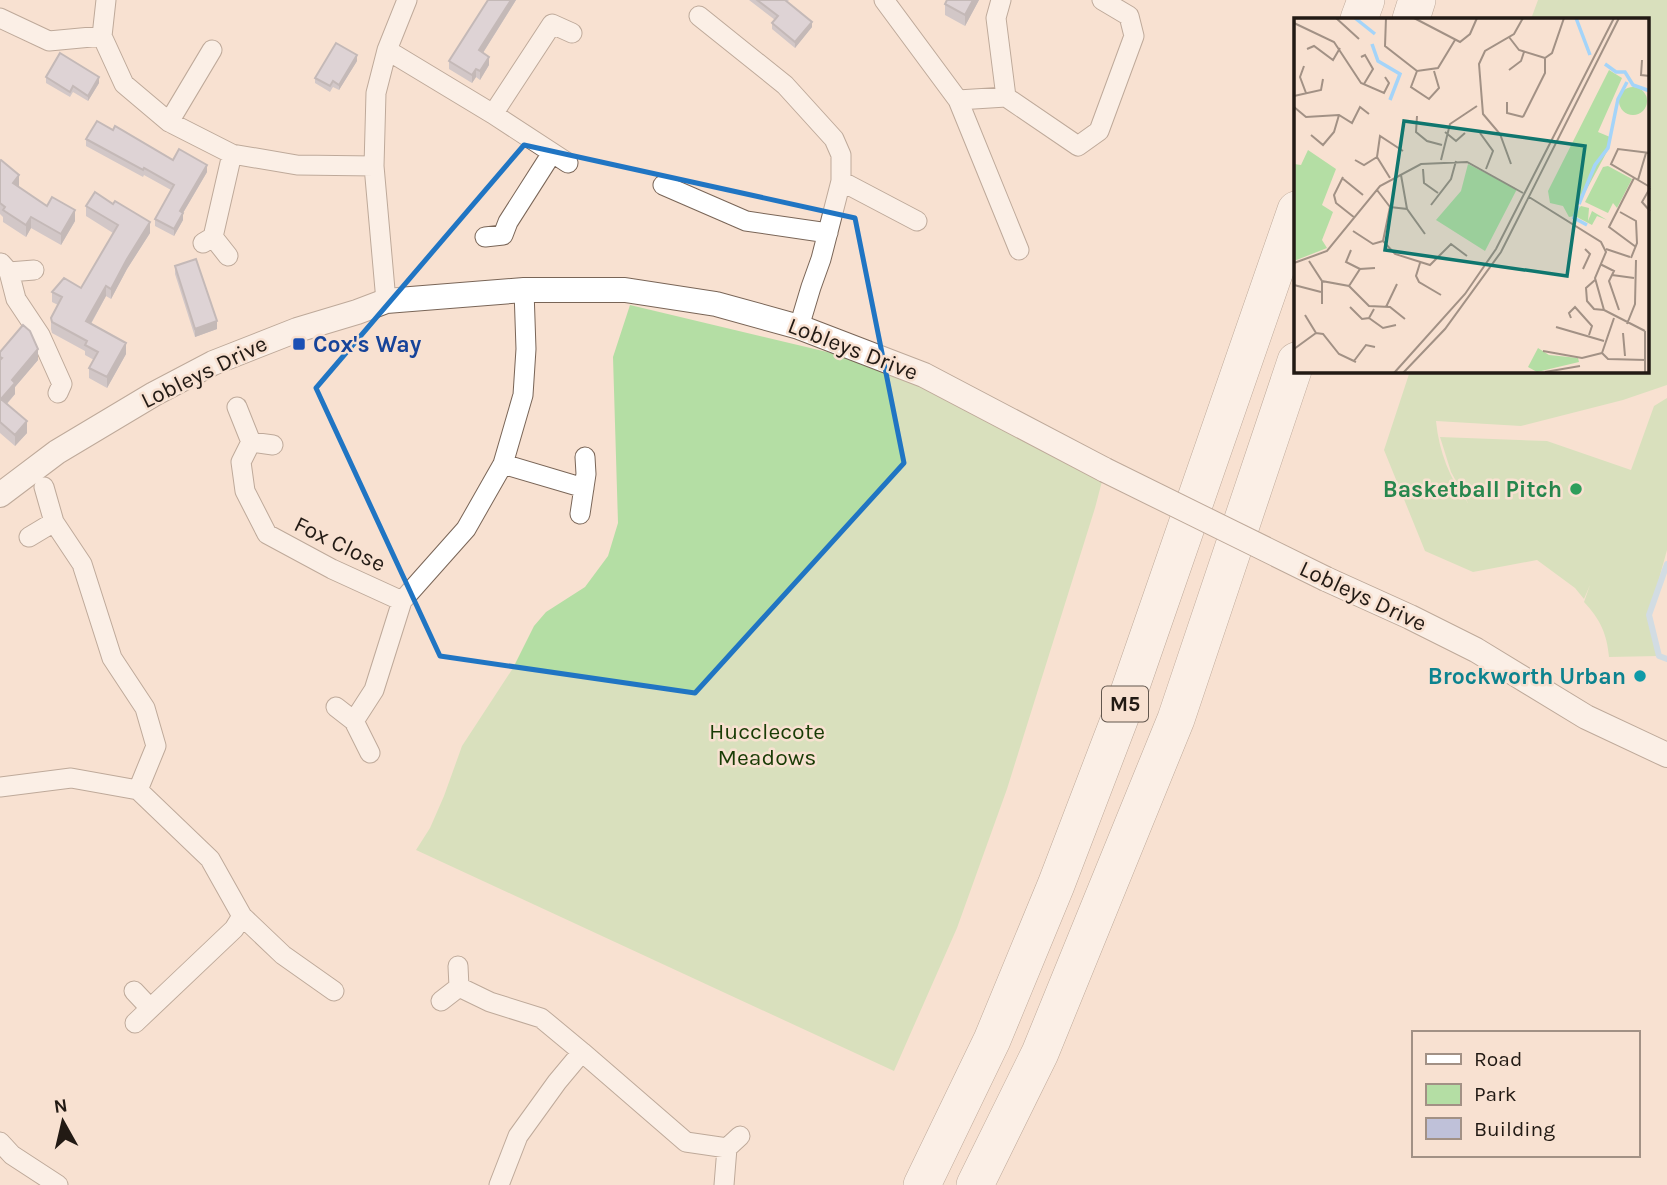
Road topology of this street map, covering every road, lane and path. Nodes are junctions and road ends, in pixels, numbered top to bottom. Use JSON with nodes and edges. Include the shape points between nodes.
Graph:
{"nodes":[{"id":1,"x":106,"y":0,"type":"edge"},
{"id":2,"x":407,"y":0,"type":"edge"},
{"id":3,"x":884,"y":0,"type":"edge"},
{"id":4,"x":1001,"y":0,"type":"edge"},
{"id":5,"x":1102,"y":0,"type":"edge"},
{"id":6,"x":1366,"y":0,"type":"edge"},
{"id":7,"x":1417,"y":0,"type":"edge"},
{"id":8,"x":699,"y":16,"type":"dead end"},
{"id":9,"x":0,"y":18,"type":"edge"},
{"id":10,"x":1359,"y":18,"type":"edge"},
{"id":11,"x":1411,"y":18,"type":"edge"},
{"id":12,"x":572,"y":33,"type":"dead end"},
{"id":13,"x":102,"y":36,"type":"junction"},
{"id":14,"x":212,"y":50,"type":"dead end"},
{"id":15,"x":387,"y":50,"type":"junction"},
{"id":16,"x":1006,"y":97,"type":"junction"},
{"id":17,"x":958,"y":100,"type":"junction"},
{"id":18,"x":493,"y":114,"type":"junction"},
{"id":19,"x":169,"y":121,"type":"junction"},
{"id":20,"x":232,"y":154,"type":"junction"},
{"id":21,"x":373,"y":166,"type":"junction"},
{"id":22,"x":841,"y":181,"type":"junction"},
{"id":23,"x":663,"y":185,"type":"dead end"},
{"id":24,"x":1294,"y":216,"type":"edge"},
{"id":25,"x":917,"y":222,"type":"dead end"},
{"id":26,"x":828,"y":233,"type":"junction"},
{"id":27,"x":485,"y":237,"type":"dead end"},
{"id":28,"x":1019,"y":250,"type":"dead end"},
{"id":29,"x":228,"y":256,"type":"dead end"},
{"id":30,"x":5,"y":267,"type":"edge"},
{"id":31,"x":34,"y":270,"type":"dead end"},
{"id":32,"x":524,"y":290,"type":"junction"},
{"id":33,"x":386,"y":300,"type":"junction"},
{"id":34,"x":799,"y":327,"type":"junction"},
{"id":35,"x":1294,"y":367,"type":"edge"},
{"id":36,"x":58,"y":393,"type":"dead end"},
{"id":37,"x":237,"y":407,"type":"dead end"},
{"id":38,"x":251,"y":442,"type":"junction"},
{"id":39,"x":273,"y":446,"type":"dead end"},
{"id":40,"x":585,"y":457,"type":"dead end"},
{"id":41,"x":503,"y":464,"type":"junction"},
{"id":42,"x":44,"y":487,"type":"dead end"},
{"id":43,"x":584,"y":488,"type":"junction"},
{"id":44,"x":0,"y":495,"type":"edge"},
{"id":45,"x":580,"y":514,"type":"dead end"},
{"id":46,"x":54,"y":522,"type":"junction"},
{"id":47,"x":29,"y":537,"type":"dead end"},
{"id":48,"x":402,"y":601,"type":"junction"},
{"id":49,"x":336,"y":707,"type":"dead end"},
{"id":50,"x":355,"y":721,"type":"junction"},
{"id":51,"x":370,"y":753,"type":"dead end"},
{"id":52,"x":1667,"y":755,"type":"edge"},
{"id":53,"x":0,"y":787,"type":"edge"},
{"id":54,"x":138,"y":790,"type":"junction"},
{"id":55,"x":242,"y":916,"type":"junction"},
{"id":56,"x":458,"y":967,"type":"dead end"},
{"id":57,"x":459,"y":987,"type":"junction"},
{"id":58,"x":334,"y":990,"type":"dead end"},
{"id":59,"x":134,"y":991,"type":"dead end"},
{"id":60,"x":441,"y":1002,"type":"dead end"},
{"id":61,"x":150,"y":1008,"type":"junction"},
{"id":62,"x":135,"y":1023,"type":"dead end"},
{"id":63,"x":582,"y":1052,"type":"junction"},
{"id":64,"x":0,"y":1142,"type":"edge"},
{"id":65,"x":58,"y":1185,"type":"edge"},
{"id":66,"x":499,"y":1185,"type":"edge"},
{"id":67,"x":724,"y":1185,"type":"edge"},
{"id":68,"x":922,"y":1185,"type":"edge"},
{"id":69,"x":975,"y":1185,"type":"edge"}],
"edges":[{"from":1,"to":13,"type":"street"},
{"from":2,"to":15,"type":"street"},
{"from":3,"to":17,"type":"street"},
{"from":4,"to":16,"type":"street","via":[[996,18]]},
{"from":5,"to":16,"type":"street","via":[[1129,16],[1134,36],[1099,131],[1078,146]]},
{"from":6,"to":10,"type":"highway"},
{"from":7,"to":11,"type":"highway"},
{"from":8,"to":22,"type":"street","via":[[785,85],[834,139],[841,155]]},
{"from":9,"to":13,"type":"street","via":[[49,41]]},
{"from":12,"to":18,"type":"street","via":[[547,19]]},
{"from":13,"to":19,"type":"street","via":[[124,84]]},
{"from":14,"to":19,"type":"street"},
{"from":15,"to":18,"type":"street"},
{"from":15,"to":21,"type":"street","via":[[376,93]]},
{"from":16,"to":17,"type":"street"},
{"from":17,"to":28,"type":"street"},
{"from":18,"to":27,"type":"street","via":[[560,158],[508,222],[503,235]]},
{"from":19,"to":20,"type":"street"},
{"from":20,"to":21,"type":"street","via":[[297,166]]},
{"from":20,"to":29,"type":"street","via":[[208,240]]},
{"from":21,"to":33,"type":"street"},
{"from":22,"to":25,"type":"street"},
{"from":22,"to":26,"type":"street"},
{"from":23,"to":26,"type":"street","via":[[746,220]]},
{"from":24,"to":68,"type":"highway","number":"M5","via":[[1121,715],[1056,885],[992,1040]]},
{"from":26,"to":34,"type":"street"},
{"from":30,"to":31,"type":"street"},
{"from":30,"to":36,"type":"street","via":[[16,299],[54,363],[62,384]]},
{"from":32,"to":33,"type":"street","name":"Lobleys Drive"},
{"from":32,"to":34,"type":"street","name":"Lobleys Drive","via":[[625,290],[716,304]]},
{"from":32,"to":41,"type":"street","via":[[523,396]]},
{"from":33,"to":44,"type":"street","name":"Lobleys Drive","via":[[213,363],[57,452]]},
{"from":34,"to":52,"type":"street","name":"Lobleys Drive","bridge":true,"via":[[924,375],[1105,470],[1476,650],[1586,717]]},
{"from":35,"to":69,"type":"highway","number":"M5","via":[[1176,719],[1040,1053]]},
{"from":37,"to":38,"type":"street"},
{"from":38,"to":39,"type":"street"},
{"from":38,"to":48,"type":"street","name":"Fox Close","via":[[241,462],[245,491],[267,534]]},
{"from":40,"to":43,"type":"street"},
{"from":41,"to":43,"type":"street"},
{"from":41,"to":48,"type":"street","via":[[466,529]]},
{"from":42,"to":46,"type":"street"},
{"from":43,"to":45,"type":"street"},
{"from":46,"to":47,"type":"street"},
{"from":46,"to":54,"type":"street","via":[[82,564],[112,658],[145,708],[156,746]]},
{"from":48,"to":50,"type":"street","via":[[374,690]]},
{"from":49,"to":50,"type":"street"},
{"from":50,"to":51,"type":"street"},
{"from":53,"to":54,"type":"street","via":[[71,778]]},
{"from":54,"to":55,"type":"street","via":[[210,859]]},
{"from":55,"to":58,"type":"street","via":[[283,955]]},
{"from":55,"to":61,"type":"street"},
{"from":56,"to":57,"type":"street"},
{"from":57,"to":60,"type":"street"},
{"from":57,"to":63,"type":"street","via":[[541,1017]]},
{"from":59,"to":61,"type":"street"},
{"from":61,"to":62,"type":"street"},
{"from":63,"to":66,"type":"street","via":[[518,1136]]},
{"from":63,"to":67,"type":"street","via":[[685,1142],[734,1142]]},
{"from":64,"to":65,"type":"street"}]}
